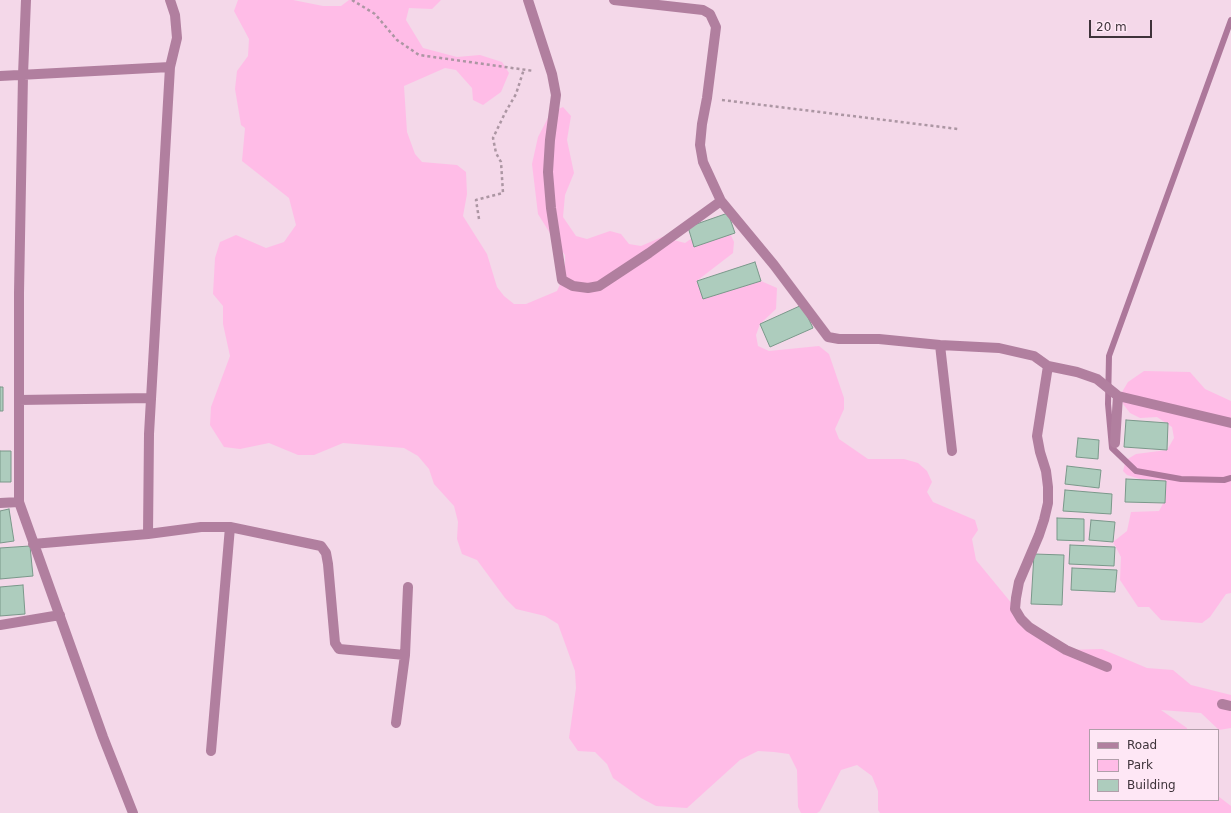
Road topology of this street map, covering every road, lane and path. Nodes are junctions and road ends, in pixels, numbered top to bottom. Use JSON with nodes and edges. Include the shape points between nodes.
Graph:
{"nodes":[{"id":1,"x":26,"y":0,"type":"edge"},
{"id":2,"x":170,"y":0,"type":"edge"},
{"id":3,"x":352,"y":0,"type":"edge"},
{"id":4,"x":528,"y":0,"type":"edge"},
{"id":5,"x":614,"y":0,"type":"edge"},
{"id":6,"x":170,"y":67,"type":"junction"},
{"id":7,"x":524,"y":69,"type":"junction"},
{"id":8,"x":552,"y":74,"type":"junction"},
{"id":9,"x":23,"y":75,"type":"junction"},
{"id":10,"x":0,"y":76,"type":"edge"},
{"id":11,"x":708,"y":98,"type":"junction"},
{"id":12,"x":958,"y":129,"type":"dead end"},
{"id":13,"x":721,"y":201,"type":"junction"},
{"id":14,"x":479,"y":219,"type":"dead end"},
{"id":15,"x":940,"y":345,"type":"junction"},
{"id":16,"x":1048,"y":366,"type":"junction"},
{"id":17,"x":1116,"y":395,"type":"junction"},
{"id":18,"x":151,"y":398,"type":"junction"},
{"id":19,"x":19,"y":400,"type":"junction"},
{"id":20,"x":1231,"y":423,"type":"edge"},
{"id":21,"x":1115,"y":443,"type":"dead end"},
{"id":22,"x":952,"y":451,"type":"dead end"},
{"id":23,"x":19,"y":502,"type":"junction"},
{"id":24,"x":0,"y":503,"type":"edge"},
{"id":25,"x":230,"y":527,"type":"junction"},
{"id":26,"x":148,"y":534,"type":"junction"},
{"id":27,"x":33,"y":544,"type":"junction"},
{"id":28,"x":408,"y":587,"type":"dead end"},
{"id":29,"x":60,"y":615,"type":"junction"},
{"id":30,"x":0,"y":625,"type":"edge"},
{"id":31,"x":405,"y":655,"type":"junction"},
{"id":32,"x":1107,"y":667,"type":"dead end"},
{"id":33,"x":396,"y":723,"type":"dead end"},
{"id":34,"x":211,"y":750,"type":"dead end"},
{"id":35,"x":133,"y":813,"type":"edge"}],
"edges":[{"from":1,"to":9,"type":"street"},
{"from":2,"to":6,"type":"street","via":[[175,15],[177,38]]},
{"from":3,"to":7,"type":"path","via":[[375,14],[397,40],[419,55]]},
{"from":4,"to":8,"type":"street"},
{"from":5,"to":11,"type":"street","via":[[703,10],[710,14],[716,27]]},
{"from":6,"to":9,"type":"street"},
{"from":6,"to":18,"type":"street"},
{"from":7,"to":8,"type":"path"},
{"from":7,"to":14,"type":"path","via":[[516,94],[493,138],[501,162],[503,193],[476,200]]},
{"from":8,"to":13,"type":"street","via":[[556,95],[548,172],[562,280],[573,286],[599,286]]},
{"from":9,"to":10,"type":"street"},
{"from":9,"to":19,"type":"street"},
{"from":11,"to":12,"type":"path"},
{"from":11,"to":13,"type":"street","via":[[700,145],[703,162]]},
{"from":13,"to":15,"type":"street","via":[[774,265],[828,337]]},
{"from":15,"to":16,"type":"street","via":[[999,348],[1034,356]]},
{"from":15,"to":22,"type":"street"},
{"from":16,"to":17,"type":"street","via":[[1096,379]]},
{"from":16,"to":32,"type":"street","via":[[1038,436],[1046,471],[1048,503],[1039,535],[1019,582],[1016,610],[1029,627],[1048,639],[1066,650]]},
{"from":17,"to":20,"type":"street"},
{"from":17,"to":21,"type":"street"},
{"from":18,"to":19,"type":"street"},
{"from":18,"to":26,"type":"street"},
{"from":19,"to":23,"type":"street"},
{"from":23,"to":24,"type":"street"},
{"from":23,"to":27,"type":"street"},
{"from":25,"to":26,"type":"street","via":[[202,527]]},
{"from":25,"to":31,"type":"street","via":[[321,546],[326,553],[328,564],[335,643],[339,649]]},
{"from":25,"to":34,"type":"street"},
{"from":26,"to":27,"type":"street"},
{"from":27,"to":29,"type":"street"},
{"from":28,"to":31,"type":"street"},
{"from":29,"to":30,"type":"street"},
{"from":29,"to":35,"type":"street"},
{"from":31,"to":33,"type":"street"}]}
